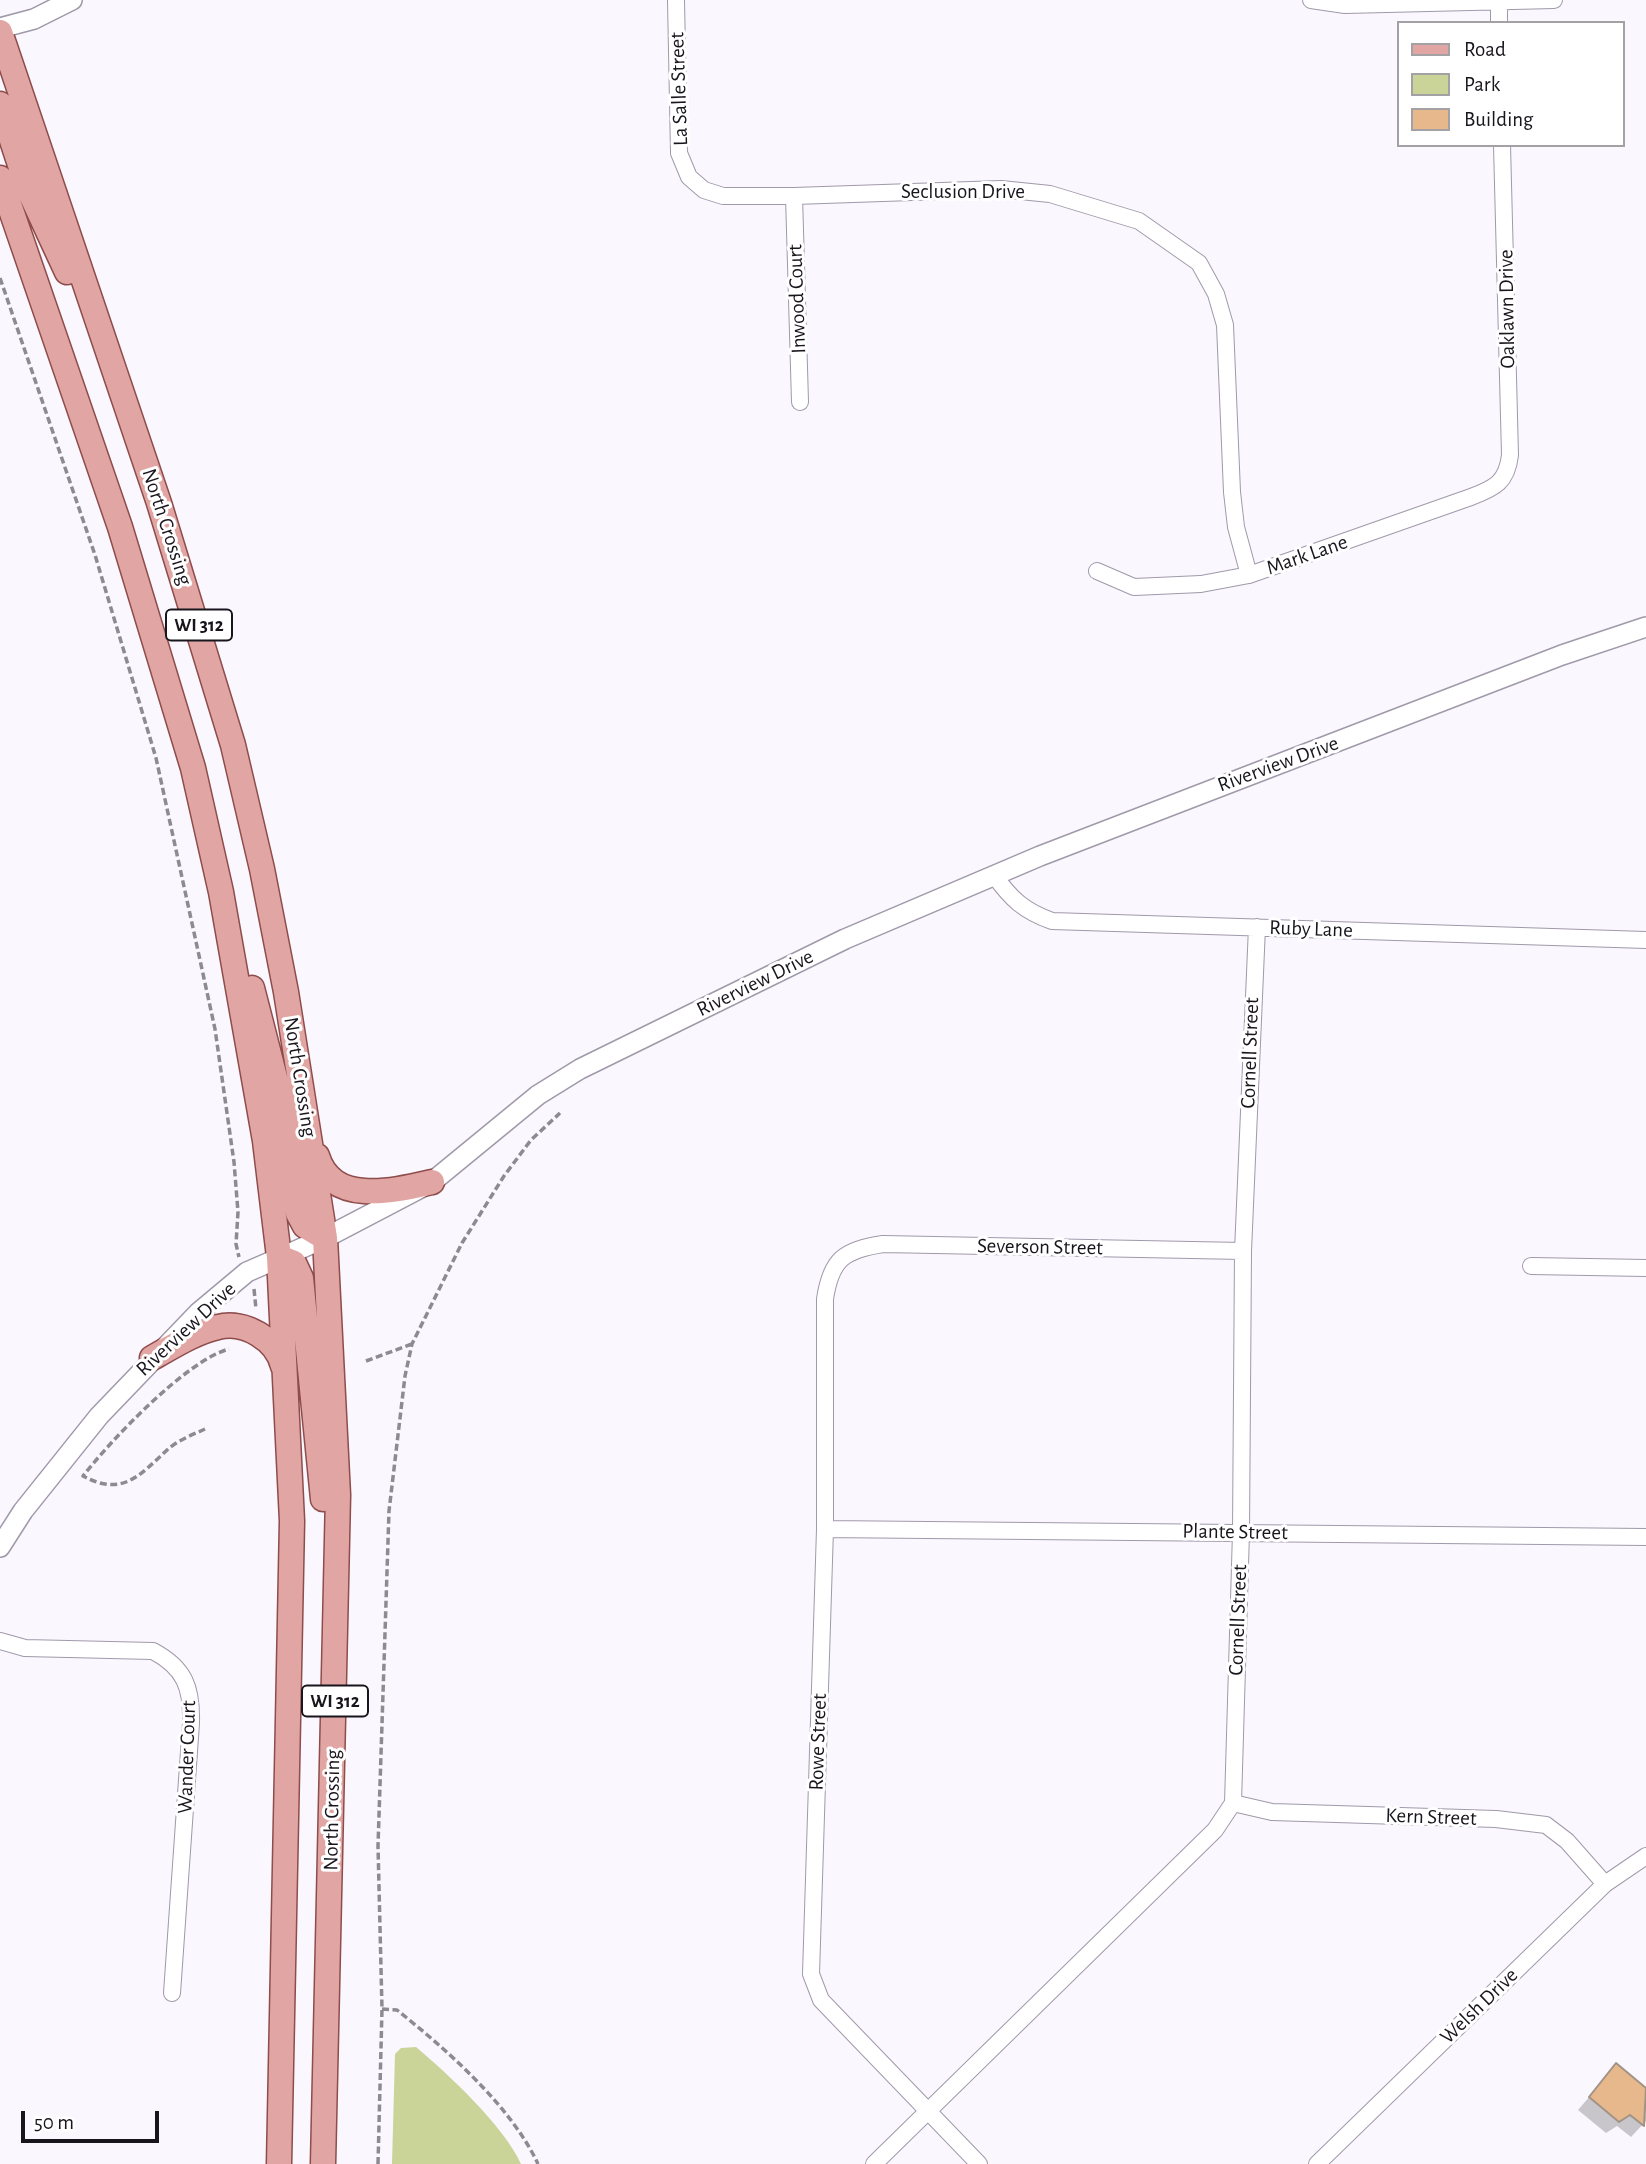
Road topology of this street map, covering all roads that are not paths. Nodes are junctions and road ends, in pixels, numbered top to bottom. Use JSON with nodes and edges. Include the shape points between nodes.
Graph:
{"nodes":[{"id":1,"x":72,"y":0,"type":"edge"},
{"id":2,"x":676,"y":0,"type":"edge"},
{"id":3,"x":1311,"y":0,"type":"edge"},
{"id":4,"x":1555,"y":0,"type":"edge"},
{"id":5,"x":1499,"y":1,"type":"edge"},
{"id":6,"x":1499,"y":21,"type":"edge"},
{"id":7,"x":0,"y":30,"type":"edge"},
{"id":8,"x":0,"y":104,"type":"edge"},
{"id":9,"x":1502,"y":147,"type":"edge"},
{"id":10,"x":689,"y":177,"type":"joint"},
{"id":11,"x":0,"y":178,"type":"edge"},
{"id":12,"x":794,"y":197,"type":"junction"},
{"id":13,"x":119,"y":384,"type":"junction"},
{"id":14,"x":800,"y":402,"type":"dead end"},
{"id":15,"x":1508,"y":473,"type":"joint"},
{"id":16,"x":1097,"y":571,"type":"dead end"},
{"id":17,"x":1249,"y":575,"type":"junction"},
{"id":18,"x":1646,"y":627,"type":"edge"},
{"id":19,"x":994,"y":875,"type":"junction"},
{"id":20,"x":221,"y":892,"type":"junction"},
{"id":21,"x":1257,"y":927,"type":"junction"},
{"id":22,"x":1646,"y":940,"type":"edge"},
{"id":23,"x":308,"y":1124,"type":"junction"},
{"id":24,"x":432,"y":1182,"type":"junction"},
{"id":25,"x":326,"y":1238,"type":"junction"},
{"id":26,"x":1243,"y":1251,"type":"junction"},
{"id":27,"x":279,"y":1258,"type":"junction"},
{"id":28,"x":840,"y":1258,"type":"joint"},
{"id":29,"x":1531,"y":1266,"type":"dead end"},
{"id":30,"x":1646,"y":1268,"type":"edge"},
{"id":31,"x":152,"y":1357,"type":"junction"},
{"id":32,"x":287,"y":1379,"type":"junction"},
{"id":33,"x":825,"y":1529,"type":"junction"},
{"id":34,"x":1241,"y":1532,"type":"junction"},
{"id":35,"x":1646,"y":1537,"type":"edge"},
{"id":36,"x":0,"y":1547,"type":"edge"},
{"id":37,"x":337,"y":1622,"type":"junction"},
{"id":38,"x":0,"y":1640,"type":"edge"},
{"id":39,"x":1233,"y":1803,"type":"junction"},
{"id":40,"x":1646,"y":1856,"type":"edge"},
{"id":41,"x":1605,"y":1884,"type":"junction"},
{"id":42,"x":172,"y":1993,"type":"dead end"},
{"id":43,"x":927,"y":2112,"type":"junction"},
{"id":44,"x":279,"y":2164,"type":"edge"},
{"id":45,"x":323,"y":2164,"type":"edge"},
{"id":46,"x":874,"y":2164,"type":"edge"},
{"id":47,"x":979,"y":2164,"type":"edge"},
{"id":48,"x":1317,"y":2164,"type":"edge"}],
"edges":[{"from":1,"to":7,"type":"street"},
{"from":2,"to":10,"type":"street","name":"La Salle Street","via":[[679,153]]},
{"from":3,"to":5,"type":"street","via":[[1345,5]]},
{"from":4,"to":5,"type":"street"},
{"from":5,"to":6,"type":"street"},
{"from":7,"to":13,"type":"main road","name":"North Crossing","number":"WI 312"},
{"from":8,"to":13,"type":"main road","via":[[27,186]]},
{"from":9,"to":15,"type":"street","name":"Oaklawn Drive"},
{"from":10,"to":12,"type":"street","name":"Seclusion Drive","via":[[704,190],[723,196]]},
{"from":11,"to":20,"type":"main road","number":"WI 312","via":[[158,645],[193,768]]},
{"from":12,"to":14,"type":"street","name":"Inwood Court"},
{"from":12,"to":17,"type":"street","name":"Seclusion Drive","via":[[1001,188],[1050,194],[1139,221],[1199,263],[1216,294],[1225,325],[1232,492]]},
{"from":13,"to":23,"type":"main road","name":"North Crossing","number":"WI 312","via":[[233,745],[262,869]]},
{"from":15,"to":17,"type":"street","name":"Mark Lane","via":[[1491,489],[1471,497]]},
{"from":16,"to":17,"type":"street","name":"Mark Lane","via":[[1133,587],[1201,584]]},
{"from":18,"to":19,"type":"street","name":"Riverview Drive","via":[[1562,655]]},
{"from":19,"to":21,"type":"street","name":"Ruby Lane","via":[[1026,912],[1052,921]]},
{"from":19,"to":24,"type":"street","name":"Riverview Drive","via":[[845,939],[580,1069],[538,1095]]},
{"from":20,"to":25,"type":"main road","via":[[263,1022],[298,1213],[304,1226]]},
{"from":20,"to":27,"type":"main road","number":"WI 312","via":[[265,1141]]},
{"from":21,"to":22,"type":"street","name":"Ruby Lane"},
{"from":21,"to":26,"type":"street","name":"Cornell Street"},
{"from":23,"to":24,"type":"main road","via":[[321,1166],[337,1184],[377,1192]]},
{"from":23,"to":25,"type":"main road","name":"North Crossing","number":"WI 312"},
{"from":24,"to":25,"type":"street","name":"Riverview Drive"},
{"from":25,"to":27,"type":"street","name":"Riverview Drive"},
{"from":25,"to":37,"type":"main road","name":"North Crossing","number":"WI 312","via":[[338,1495]]},
{"from":26,"to":28,"type":"street","name":"Severson Street","via":[[883,1244],[859,1248]]},
{"from":26,"to":34,"type":"street","name":"Cornell Street"},
{"from":27,"to":31,"type":"street","name":"Riverview Drive","via":[[247,1272]]},
{"from":27,"to":32,"type":"main road","number":"WI 312"},
{"from":27,"to":37,"type":"main road","via":[[294,1263],[301,1278]]},
{"from":28,"to":33,"type":"street","name":"Rowe Street","via":[[828,1279],[825,1299]]},
{"from":29,"to":30,"type":"street"},
{"from":31,"to":32,"type":"main road","via":[[221,1326],[253,1332],[280,1353]]},
{"from":31,"to":36,"type":"street","name":"Riverview Drive","via":[[50,1476]]},
{"from":32,"to":44,"type":"main road","number":"WI 312","via":[[291,1635]]},
{"from":33,"to":34,"type":"street","name":"Plante Street"},
{"from":33,"to":43,"type":"street","name":"Rowe Street","via":[[811,1974],[821,2000]]},
{"from":34,"to":35,"type":"street","name":"Plante Street"},
{"from":34,"to":39,"type":"street","name":"Cornell Street"},
{"from":37,"to":45,"type":"main road","name":"North Crossing","number":"WI 312"},
{"from":38,"to":42,"type":"street","name":"Wander Court","via":[[24,1648],[153,1651],[183,1672],[192,1698]]},
{"from":39,"to":41,"type":"street","name":"Kern Street","via":[[1272,1812],[1496,1819],[1546,1825],[1567,1841]]},
{"from":39,"to":43,"type":"street","via":[[1215,1830]]},
{"from":40,"to":41,"type":"street","name":"Welsh Drive"},
{"from":41,"to":48,"type":"street","name":"Welsh Drive"},
{"from":43,"to":46,"type":"street"},
{"from":43,"to":47,"type":"street","name":"Rowe Street"}]}
